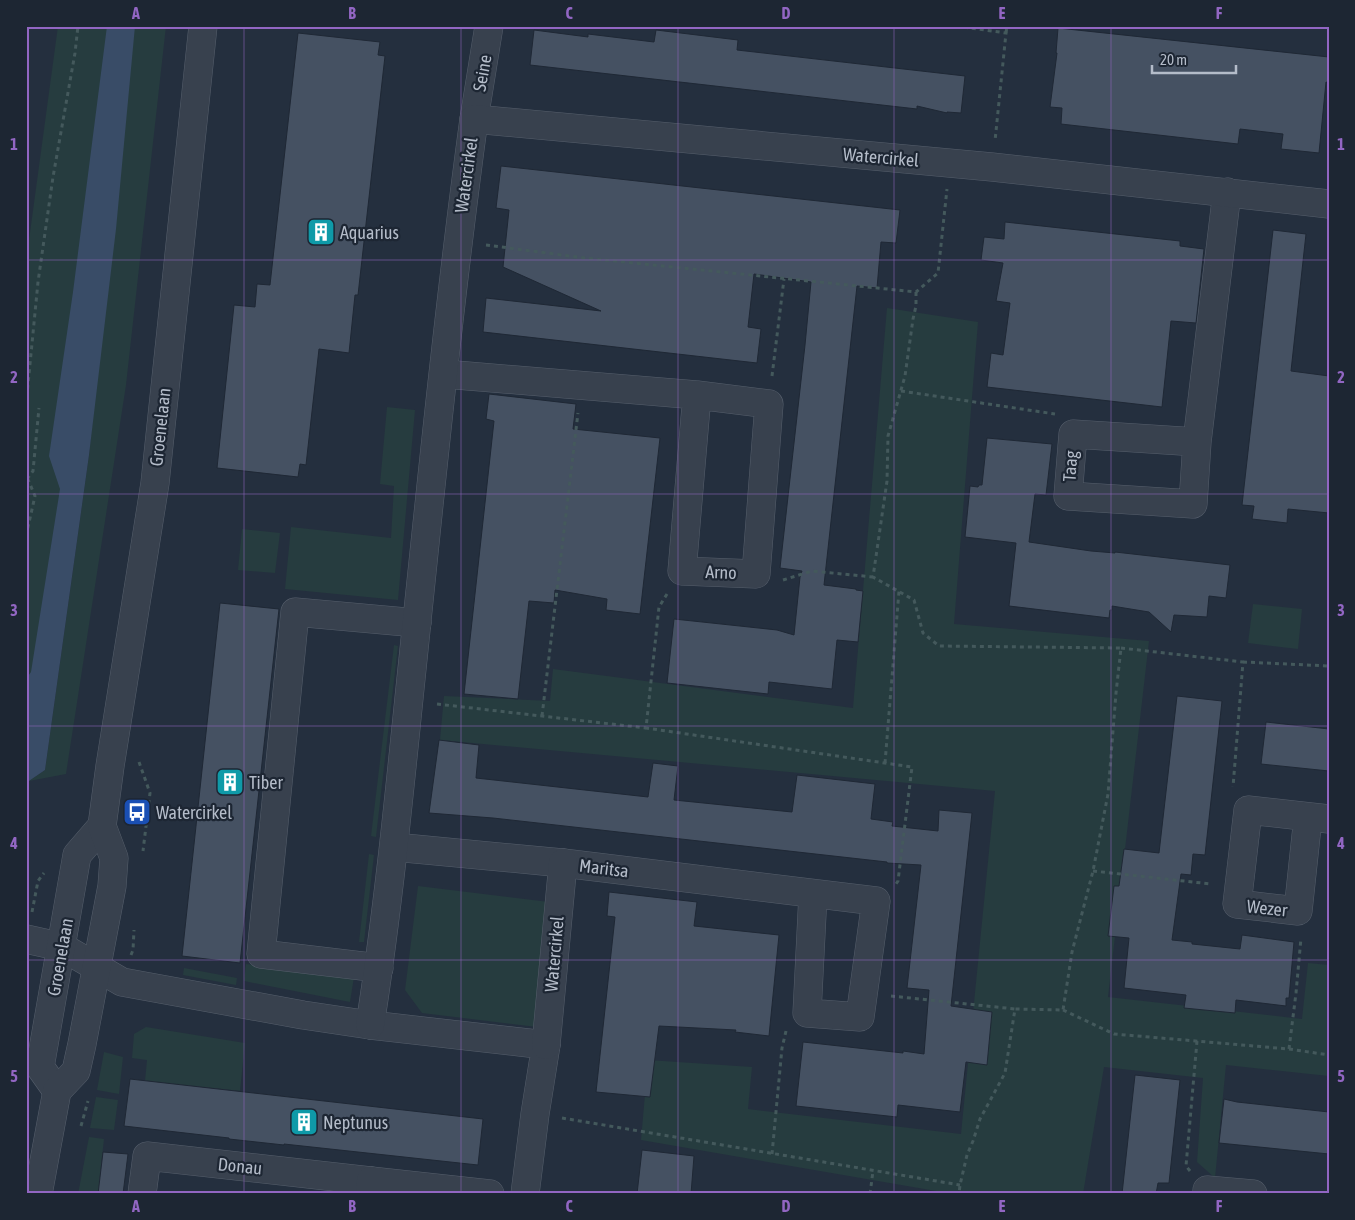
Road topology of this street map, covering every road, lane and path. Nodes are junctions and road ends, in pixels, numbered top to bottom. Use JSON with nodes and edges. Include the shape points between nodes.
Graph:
{"nodes":[{"id":1,"x":78,"y":26,"type":"edge"},
{"id":2,"x":203,"y":26,"type":"edge"},
{"id":3,"x":490,"y":26,"type":"edge"},
{"id":4,"x":956,"y":26,"type":"edge"},
{"id":5,"x":1007,"y":26,"type":"edge"},
{"id":6,"x":1006,"y":32,"type":"junction"},
{"id":7,"x":474,"y":119,"type":"junction"},
{"id":8,"x":950,"y":164,"type":"junction"},
{"id":9,"x":992,"y":167,"type":"junction"},
{"id":10,"x":1227,"y":192,"type":"junction"},
{"id":11,"x":1329,"y":204,"type":"edge"},
{"id":12,"x":457,"y":242,"type":"junction"},
{"id":13,"x":784,"y":279,"type":"junction"},
{"id":14,"x":916,"y":292,"type":"junction"},
{"id":15,"x":444,"y":374,"type":"junction"},
{"id":16,"x":581,"y":385,"type":"junction"},
{"id":17,"x":900,"y":391,"type":"junction"},
{"id":18,"x":697,"y":395,"type":"junction"},
{"id":19,"x":769,"y":404,"type":"junction"},
{"id":20,"x":26,"y":405,"type":"edge"},
{"id":21,"x":39,"y":408,"type":"dead end"},
{"id":22,"x":1072,"y":434,"type":"junction"},
{"id":23,"x":1197,"y":442,"type":"junction"},
{"id":24,"x":27,"y":478,"type":"edge"},
{"id":25,"x":26,"y":536,"type":"edge"},
{"id":26,"x":682,"y":571,"type":"junction"},
{"id":27,"x":756,"y":574,"type":"junction"},
{"id":28,"x":873,"y":577,"type":"junction"},
{"id":29,"x":899,"y":591,"type":"junction"},
{"id":30,"x":417,"y":623,"type":"junction"},
{"id":31,"x":1121,"y":648,"type":"junction"},
{"id":32,"x":1243,"y":662,"type":"junction"},
{"id":33,"x":1329,"y":666,"type":"edge"},
{"id":34,"x":409,"y":701,"type":"junction"},
{"id":35,"x":542,"y":716,"type":"junction"},
{"id":36,"x":646,"y":728,"type":"junction"},
{"id":37,"x":885,"y":764,"type":"junction"},
{"id":38,"x":1248,"y":810,"type":"junction"},
{"id":39,"x":1319,"y":818,"type":"edge"},
{"id":40,"x":102,"y":826,"type":"junction"},
{"id":41,"x":394,"y":847,"type":"junction"},
{"id":42,"x":563,"y":863,"type":"junction"},
{"id":43,"x":1093,"y":871,"type":"junction"},
{"id":44,"x":1239,"y":886,"type":"junction"},
{"id":45,"x":813,"y":894,"type":"junction"},
{"id":46,"x":876,"y":901,"type":"junction"},
{"id":47,"x":1298,"y":911,"type":"junction"},
{"id":48,"x":26,"y":939,"type":"edge"},
{"id":49,"x":62,"y":947,"type":"junction"},
{"id":50,"x":96,"y":968,"type":"junction"},
{"id":51,"x":379,"y":968,"type":"junction"},
{"id":52,"x":863,"y":993,"type":"junction"},
{"id":53,"x":1014,"y":1009,"type":"junction"},
{"id":54,"x":1063,"y":1010,"type":"junction"},
{"id":55,"x":807,"y":1013,"type":"junction"},
{"id":56,"x":370,"y":1025,"type":"junction"},
{"id":57,"x":1197,"y":1041,"type":"junction"},
{"id":58,"x":546,"y":1045,"type":"junction"},
{"id":59,"x":1289,"y":1049,"type":"junction"},
{"id":60,"x":1329,"y":1055,"type":"edge"},
{"id":61,"x":57,"y":1091,"type":"junction"},
{"id":62,"x":534,"y":1114,"type":"junction"},
{"id":63,"x":772,"y":1154,"type":"junction"},
{"id":64,"x":873,"y":1171,"type":"junction"},
{"id":65,"x":960,"y":1185,"type":"junction"},
{"id":66,"x":370,"y":1187,"type":"edge"},
{"id":67,"x":1207,"y":1192,"type":"edge"},
{"id":68,"x":38,"y":1194,"type":"edge"},
{"id":69,"x":142,"y":1194,"type":"edge"},
{"id":70,"x":490,"y":1194,"type":"edge"},
{"id":71,"x":525,"y":1194,"type":"edge"},
{"id":72,"x":870,"y":1194,"type":"edge"},
{"id":73,"x":959,"y":1194,"type":"edge"},
{"id":74,"x":1253,"y":1194,"type":"edge"}],
"edges":[{"from":1,"to":20,"type":"path","via":[[38,282]]},
{"from":2,"to":40,"type":"street","name":"Groenelaan","via":[[154,483]]},
{"from":3,"to":7,"type":"street","name":"Seine"},
{"from":4,"to":6,"type":"path"},
{"from":5,"to":6,"type":"path"},
{"from":6,"to":9,"type":"path"},
{"from":7,"to":8,"type":"street","name":"Watercirkel"},
{"from":7,"to":12,"type":"street","name":"Watercirkel"},
{"from":8,"to":9,"type":"street","name":"Watercirkel"},
{"from":8,"to":14,"type":"path","via":[[938,273]]},
{"from":9,"to":10,"type":"street","name":"Watercirkel"},
{"from":10,"to":11,"type":"street","name":"Watercirkel"},
{"from":10,"to":23,"type":"street","name":"Taag"},
{"from":12,"to":13,"type":"path"},
{"from":12,"to":15,"type":"street","name":"Watercirkel"},
{"from":13,"to":14,"type":"path"},
{"from":13,"to":19,"type":"path"},
{"from":14,"to":17,"type":"path","via":[[905,376]]},
{"from":15,"to":16,"type":"street"},
{"from":15,"to":30,"type":"street","name":"Watercirkel"},
{"from":16,"to":18,"type":"street"},
{"from":16,"to":35,"type":"path"},
{"from":17,"to":22,"type":"path","via":[[1062,415]]},
{"from":17,"to":28,"type":"path","via":[[888,436],[887,481]]},
{"from":18,"to":19,"type":"street"},
{"from":18,"to":26,"type":"street","name":"Arno"},
{"from":19,"to":27,"type":"street","name":"Arno"},
{"from":21,"to":24,"type":"path","via":[[33,471]]},
{"from":22,"to":23,"type":"street","name":"Taag"},
{"from":22,"to":23,"type":"street","name":"Taag","via":[[1068,496],[1145,501],[1193,504]]},
{"from":24,"to":25,"type":"path","via":[[35,496]]},
{"from":26,"to":27,"type":"street","name":"Arno"},
{"from":26,"to":36,"type":"path","via":[[658,607]]},
{"from":27,"to":28,"type":"path","via":[[782,580],[812,571]]},
{"from":28,"to":29,"type":"path"},
{"from":29,"to":31,"type":"path","via":[[914,600],[923,633],[939,646]]},
{"from":29,"to":37,"type":"path"},
{"from":30,"to":34,"type":"street","name":"Watercirkel"},
{"from":30,"to":51,"type":"street","via":[[295,612],[261,954]]},
{"from":31,"to":32,"type":"path"},
{"from":31,"to":43,"type":"path","via":[[1108,794]]},
{"from":32,"to":33,"type":"path"},
{"from":32,"to":38,"type":"path","via":[[1233,790]]},
{"from":34,"to":35,"type":"path"},
{"from":34,"to":41,"type":"street","name":"Watercirkel"},
{"from":35,"to":36,"type":"path"},
{"from":36,"to":37,"type":"path"},
{"from":37,"to":46,"type":"path","via":[[912,767],[898,881]]},
{"from":38,"to":39,"type":"street","name":"Wezer"},
{"from":38,"to":44,"type":"street","name":"Wezer"},
{"from":39,"to":47,"type":"street","name":"Wezer"},
{"from":40,"to":49,"type":"street","name":"Groenelaan","via":[[78,855]]},
{"from":40,"to":50,"type":"street","name":"Groenelaan","via":[[114,858],[112,886]]},
{"from":41,"to":42,"type":"street","name":"Maritsa"},
{"from":41,"to":51,"type":"street","name":"Watercirkel"},
{"from":42,"to":45,"type":"street","name":"Maritsa"},
{"from":42,"to":58,"type":"street","name":"Watercirkel"},
{"from":43,"to":44,"type":"path"},
{"from":43,"to":54,"type":"path","via":[[1072,952]]},
{"from":44,"to":47,"type":"street","name":"Wezer","via":[[1237,904]]},
{"from":45,"to":46,"type":"street","name":"Maritsa"},
{"from":45,"to":55,"type":"street"},
{"from":46,"to":52,"type":"street"},
{"from":47,"to":59,"type":"path","via":[[1302,936]]},
{"from":48,"to":49,"type":"street"},
{"from":49,"to":50,"type":"street"},
{"from":49,"to":61,"type":"street","name":"Groenelaan","via":[[40,1067]]},
{"from":50,"to":56,"type":"street","via":[[122,982],[303,1016]]},
{"from":50,"to":61,"type":"street","name":"Groenelaan","via":[[76,1071]]},
{"from":51,"to":56,"type":"street","name":"Watercirkel"},
{"from":52,"to":53,"type":"path"},
{"from":52,"to":55,"type":"street","via":[[860,1017]]},
{"from":53,"to":54,"type":"path"},
{"from":53,"to":65,"type":"path","via":[[1006,1073],[980,1119]]},
{"from":54,"to":57,"type":"path","via":[[1114,1034]]},
{"from":55,"to":63,"type":"path","via":[[788,1021],[782,1048]]},
{"from":56,"to":58,"type":"street"},
{"from":57,"to":59,"type":"path"},
{"from":57,"to":67,"type":"path","via":[[1186,1166]]},
{"from":58,"to":62,"type":"street","name":"Watercirkel"},
{"from":59,"to":60,"type":"path"},
{"from":61,"to":68,"type":"street"},
{"from":62,"to":63,"type":"path"},
{"from":62,"to":71,"type":"street","name":"Watercirkel"},
{"from":63,"to":64,"type":"path"},
{"from":64,"to":65,"type":"path"},
{"from":64,"to":72,"type":"path"},
{"from":65,"to":73,"type":"path"},
{"from":66,"to":69,"type":"street","name":"Donau","via":[[147,1156]]},
{"from":66,"to":70,"type":"street","name":"Donau"},
{"from":67,"to":74,"type":"street"}]}
